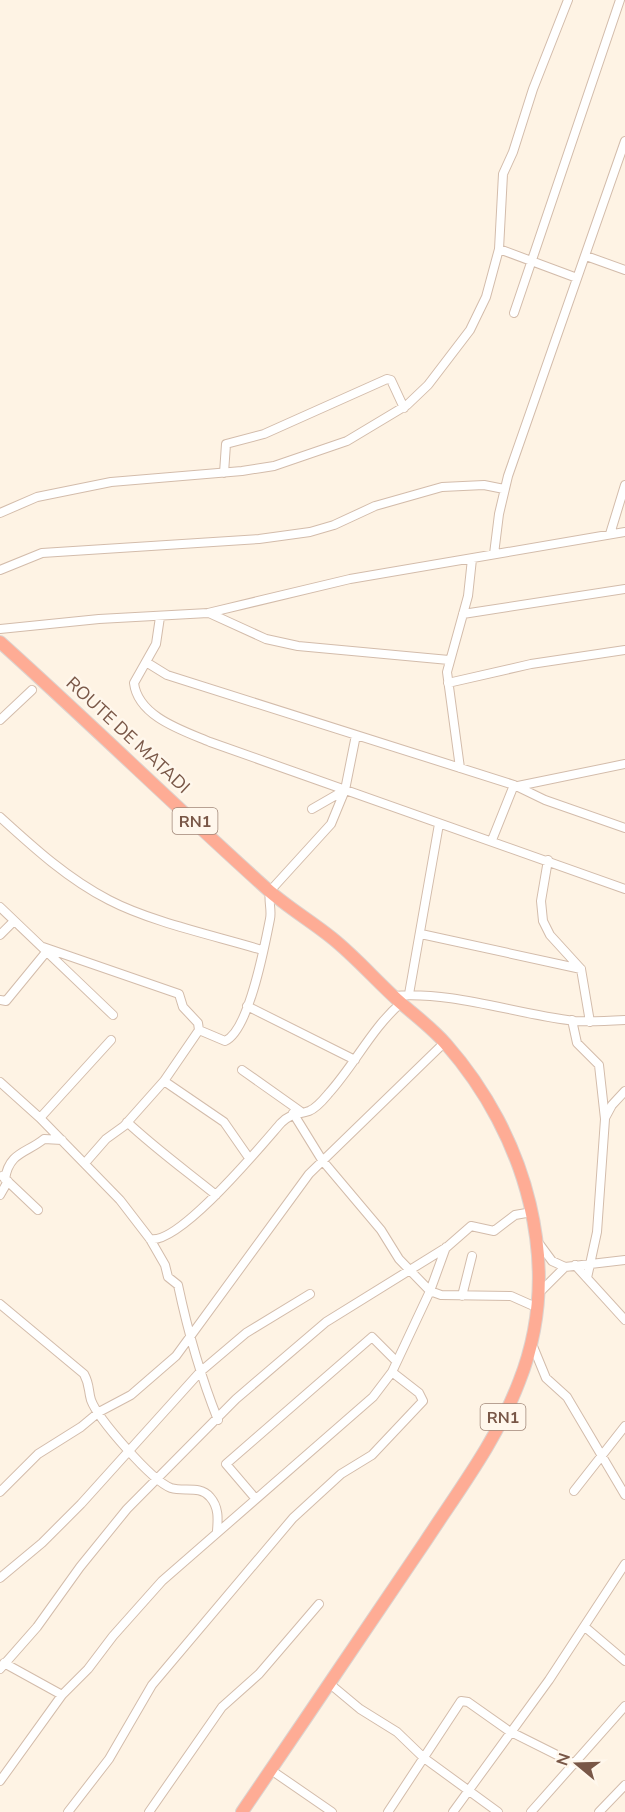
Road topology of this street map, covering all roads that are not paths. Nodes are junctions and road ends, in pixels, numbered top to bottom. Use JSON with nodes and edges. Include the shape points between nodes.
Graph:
{"nodes":[{"id":1,"x":568,"y":0,"type":"edge"},
{"id":2,"x":620,"y":0,"type":"edge"},
{"id":3,"x":625,"y":144,"type":"edge"},
{"id":4,"x":499,"y":249,"type":"junction"},
{"id":5,"x":586,"y":256,"type":"junction"},
{"id":6,"x":532,"y":261,"type":"junction"},
{"id":7,"x":625,"y":270,"type":"edge"},
{"id":8,"x":577,"y":278,"type":"junction"},
{"id":9,"x":513,"y":313,"type":"dead end"},
{"id":10,"x":404,"y":408,"type":"junction"},
{"id":11,"x":224,"y":473,"type":"junction"},
{"id":12,"x":625,"y":485,"type":"edge"},
{"id":13,"x":504,"y":489,"type":"junction"},
{"id":14,"x":0,"y":513,"type":"edge"},
{"id":15,"x":625,"y":532,"type":"edge"},
{"id":16,"x":610,"y":534,"type":"junction"},
{"id":17,"x":494,"y":554,"type":"junction"},
{"id":18,"x":472,"y":559,"type":"junction"},
{"id":19,"x":0,"y":570,"type":"edge"},
{"id":20,"x":625,"y":589,"type":"edge"},
{"id":21,"x":208,"y":613,"type":"junction"},
{"id":22,"x":463,"y":614,"type":"junction"},
{"id":23,"x":160,"y":616,"type":"junction"},
{"id":24,"x":0,"y":629,"type":"edge"},
{"id":25,"x":0,"y":642,"type":"edge"},
{"id":26,"x":625,"y":650,"type":"edge"},
{"id":27,"x":449,"y":660,"type":"junction"},
{"id":28,"x":146,"y":662,"type":"junction"},
{"id":29,"x":448,"y":683,"type":"junction"},
{"id":30,"x":32,"y":690,"type":"dead end"},
{"id":31,"x":0,"y":720,"type":"edge"},
{"id":32,"x":356,"y":735,"type":"junction"},
{"id":33,"x":625,"y":764,"type":"edge"},
{"id":34,"x":460,"y":768,"type":"junction"},
{"id":35,"x":516,"y":785,"type":"junction"},
{"id":36,"x":345,"y":790,"type":"junction"},
{"id":37,"x":312,"y":809,"type":"dead end"},
{"id":38,"x":0,"y":817,"type":"edge"},
{"id":39,"x":439,"y":824,"type":"junction"},
{"id":40,"x":625,"y":828,"type":"edge"},
{"id":41,"x":492,"y":840,"type":"junction"},
{"id":42,"x":548,"y":860,"type":"junction"},
{"id":43,"x":625,"y":889,"type":"edge"},
{"id":44,"x":270,"y":891,"type":"junction"},
{"id":45,"x":0,"y":907,"type":"edge"},
{"id":46,"x":14,"y":921,"type":"junction"},
{"id":47,"x":421,"y":934,"type":"junction"},
{"id":48,"x":0,"y":935,"type":"edge"},
{"id":49,"x":45,"y":949,"type":"junction"},
{"id":50,"x":262,"y":950,"type":"junction"},
{"id":51,"x":581,"y":969,"type":"junction"},
{"id":52,"x":401,"y":998,"type":"junction"},
{"id":53,"x":0,"y":1000,"type":"edge"},
{"id":54,"x":247,"y":1006,"type":"junction"},
{"id":55,"x":113,"y":1015,"type":"dead end"},
{"id":56,"x":572,"y":1020,"type":"junction"},
{"id":57,"x":625,"y":1020,"type":"edge"},
{"id":58,"x":590,"y":1022,"type":"junction"},
{"id":59,"x":199,"y":1030,"type":"junction"},
{"id":60,"x":111,"y":1040,"type":"dead end"},
{"id":61,"x":445,"y":1042,"type":"junction"},
{"id":62,"x":355,"y":1060,"type":"junction"},
{"id":63,"x":242,"y":1070,"type":"dead end"},
{"id":64,"x":164,"y":1081,"type":"junction"},
{"id":65,"x":0,"y":1082,"type":"edge"},
{"id":66,"x":625,"y":1091,"type":"edge"},
{"id":67,"x":296,"y":1112,"type":"junction"},
{"id":68,"x":40,"y":1118,"type":"junction"},
{"id":69,"x":605,"y":1119,"type":"junction"},
{"id":70,"x":127,"y":1122,"type":"junction"},
{"id":71,"x":62,"y":1140,"type":"junction"},
{"id":72,"x":249,"y":1158,"type":"junction"},
{"id":73,"x":322,"y":1160,"type":"junction"},
{"id":74,"x":85,"y":1163,"type":"junction"},
{"id":75,"x":4,"y":1178,"type":"edge"},
{"id":76,"x":0,"y":1195,"type":"edge"},
{"id":77,"x":216,"y":1195,"type":"junction"},
{"id":78,"x":38,"y":1210,"type":"dead end"},
{"id":79,"x":532,"y":1212,"type":"junction"},
{"id":80,"x":150,"y":1239,"type":"junction"},
{"id":81,"x":536,"y":1239,"type":"junction"},
{"id":82,"x":447,"y":1247,"type":"junction"},
{"id":83,"x":472,"y":1256,"type":"dead end"},
{"id":84,"x":625,"y":1260,"type":"edge"},
{"id":85,"x":591,"y":1264,"type":"junction"},
{"id":86,"x":574,"y":1265,"type":"junction"},
{"id":87,"x":564,"y":1267,"type":"junction"},
{"id":88,"x":409,"y":1269,"type":"junction"},
{"id":89,"x":586,"y":1278,"type":"junction"},
{"id":90,"x":430,"y":1291,"type":"junction"},
{"id":91,"x":310,"y":1294,"type":"dead end"},
{"id":92,"x":538,"y":1294,"type":"junction"},
{"id":93,"x":462,"y":1296,"type":"junction"},
{"id":94,"x":0,"y":1304,"type":"edge"},
{"id":95,"x":538,"y":1308,"type":"junction"},
{"id":96,"x":625,"y":1320,"type":"edge"},
{"id":97,"x":189,"y":1341,"type":"junction"},
{"id":98,"x":532,"y":1344,"type":"junction"},
{"id":99,"x":396,"y":1361,"type":"junction"},
{"id":100,"x":200,"y":1372,"type":"junction"},
{"id":101,"x":392,"y":1372,"type":"junction"},
{"id":102,"x":99,"y":1412,"type":"junction"},
{"id":103,"x":218,"y":1420,"type":"junction"},
{"id":104,"x":625,"y":1426,"type":"edge"},
{"id":105,"x":129,"y":1451,"type":"junction"},
{"id":106,"x":602,"y":1456,"type":"junction"},
{"id":107,"x":157,"y":1477,"type":"junction"},
{"id":108,"x":574,"y":1491,"type":"dead end"},
{"id":109,"x":0,"y":1492,"type":"edge"},
{"id":110,"x":625,"y":1495,"type":"edge"},
{"id":111,"x":255,"y":1498,"type":"junction"},
{"id":112,"x":217,"y":1531,"type":"junction"},
{"id":113,"x":625,"y":1564,"type":"edge"},
{"id":114,"x":0,"y":1578,"type":"edge"},
{"id":115,"x":319,"y":1604,"type":"dead end"},
{"id":116,"x":585,"y":1627,"type":"junction"},
{"id":117,"x":625,"y":1661,"type":"edge"},
{"id":118,"x":2,"y":1666,"type":"edge"},
{"id":119,"x":330,"y":1684,"type":"junction"},
{"id":120,"x":62,"y":1695,"type":"junction"},
{"id":121,"x":625,"y":1706,"type":"edge"},
{"id":122,"x":509,"y":1731,"type":"junction"},
{"id":123,"x":424,"y":1758,"type":"junction"},
{"id":124,"x":574,"y":1764,"type":"junction"},
{"id":125,"x":271,"y":1770,"type":"junction"},
{"id":126,"x":0,"y":1781,"type":"edge"},
{"id":127,"x":625,"y":1785,"type":"edge"},
{"id":128,"x":471,"y":1790,"type":"junction"},
{"id":129,"x":68,"y":1812,"type":"edge"},
{"id":130,"x":149,"y":1812,"type":"edge"},
{"id":131,"x":242,"y":1812,"type":"edge"},
{"id":132,"x":332,"y":1812,"type":"edge"},
{"id":133,"x":388,"y":1812,"type":"edge"},
{"id":134,"x":453,"y":1812,"type":"edge"},
{"id":135,"x":498,"y":1812,"type":"edge"},
{"id":136,"x":531,"y":1812,"type":"edge"},
{"id":137,"x":598,"y":1812,"type":"edge"}],
"edges":[{"from":1,"to":4,"type":"street","via":[[503,174]]},
{"from":2,"to":6,"type":"street"},
{"from":3,"to":5,"type":"street"},
{"from":4,"to":6,"type":"street"},
{"from":4,"to":10,"type":"street","via":[[486,297],[470,330],[428,385]]},
{"from":5,"to":7,"type":"street"},
{"from":5,"to":8,"type":"street"},
{"from":6,"to":8,"type":"street"},
{"from":6,"to":9,"type":"street"},
{"from":8,"to":13,"type":"street"},
{"from":10,"to":11,"type":"street","via":[[365,432],[301,458]]},
{"from":10,"to":11,"type":"street","via":[[387,379],[264,434],[226,444]]},
{"from":11,"to":14,"type":"street","via":[[111,482],[37,497]]},
{"from":12,"to":16,"type":"street"},
{"from":13,"to":17,"type":"street"},
{"from":13,"to":19,"type":"street","via":[[468,485],[430,489],[375,506],[328,527],[291,535],[42,553]]},
{"from":15,"to":16,"type":"street"},
{"from":16,"to":17,"type":"street"},
{"from":17,"to":18,"type":"street"},
{"from":18,"to":21,"type":"street","via":[[350,579]]},
{"from":18,"to":22,"type":"street"},
{"from":20,"to":22,"type":"street"},
{"from":21,"to":23,"type":"street"},
{"from":21,"to":27,"type":"street","via":[[266,639],[298,646]]},
{"from":22,"to":27,"type":"street"},
{"from":23,"to":24,"type":"street"},
{"from":23,"to":28,"type":"street","via":[[156,644]]},
{"from":25,"to":44,"type":"highway","name":"ROUTE DE MATADI","number":"RN1"},
{"from":26,"to":29,"type":"street","via":[[531,664]]},
{"from":27,"to":29,"type":"street"},
{"from":28,"to":32,"type":"street","via":[[167,675]]},
{"from":28,"to":36,"type":"street","via":[[136,675],[134,687],[156,716],[210,742]]},
{"from":29,"to":34,"type":"street"},
{"from":30,"to":31,"type":"street"},
{"from":32,"to":34,"type":"street"},
{"from":32,"to":36,"type":"street"},
{"from":33,"to":35,"type":"street"},
{"from":34,"to":35,"type":"street"},
{"from":35,"to":40,"type":"street","via":[[555,804]]},
{"from":35,"to":41,"type":"street"},
{"from":36,"to":37,"type":"street"},
{"from":36,"to":39,"type":"street"},
{"from":36,"to":44,"type":"street","via":[[326,831]]},
{"from":38,"to":50,"type":"street","via":[[51,864],[108,900]]},
{"from":39,"to":41,"type":"street"},
{"from":39,"to":47,"type":"street"},
{"from":41,"to":42,"type":"street"},
{"from":42,"to":43,"type":"street"},
{"from":42,"to":51,"type":"street","via":[[541,901],[543,921],[550,935]]},
{"from":44,"to":50,"type":"street","via":[[270,919]]},
{"from":44,"to":52,"type":"highway","name":"ROUTE DE MATADI","number":"RN1","via":[[334,939]]},
{"from":45,"to":46,"type":"street"},
{"from":46,"to":48,"type":"street"},
{"from":46,"to":49,"type":"street"},
{"from":47,"to":51,"type":"street"},
{"from":47,"to":52,"type":"street"},
{"from":49,"to":53,"type":"street","via":[[6,1001]]},
{"from":49,"to":55,"type":"street"},
{"from":49,"to":59,"type":"street","via":[[178,994]]},
{"from":50,"to":54,"type":"street"},
{"from":51,"to":58,"type":"street"},
{"from":52,"to":56,"type":"street","via":[[466,999]]},
{"from":52,"to":61,"type":"highway","number":"RN1"},
{"from":52,"to":62,"type":"street"},
{"from":54,"to":59,"type":"street","via":[[228,1040]]},
{"from":54,"to":62,"type":"street"},
{"from":56,"to":58,"type":"street"},
{"from":56,"to":69,"type":"street","via":[[577,1043],[593,1057],[602,1073]]},
{"from":57,"to":58,"type":"street"},
{"from":59,"to":64,"type":"street"},
{"from":60,"to":68,"type":"street"},
{"from":61,"to":73,"type":"street"},
{"from":61,"to":79,"type":"highway","number":"RN1","via":[[499,1120],[515,1153]]},
{"from":62,"to":67,"type":"street","via":[[322,1101],[310,1111]]},
{"from":63,"to":67,"type":"street"},
{"from":64,"to":70,"type":"street"},
{"from":64,"to":72,"type":"street","via":[[224,1122]]},
{"from":65,"to":68,"type":"street"},
{"from":66,"to":69,"type":"street"},
{"from":67,"to":72,"type":"street"},
{"from":67,"to":73,"type":"street"},
{"from":68,"to":71,"type":"street"},
{"from":69,"to":85,"type":"street"},
{"from":70,"to":74,"type":"street"},
{"from":70,"to":77,"type":"street","via":[[172,1163],[188,1170]]},
{"from":71,"to":74,"type":"street"},
{"from":71,"to":75,"type":"street","via":[[44,1139],[22,1150]]},
{"from":72,"to":77,"type":"street"},
{"from":73,"to":88,"type":"street","via":[[368,1212]]},
{"from":73,"to":97,"type":"street"},
{"from":74,"to":80,"type":"street"},
{"from":75,"to":76,"type":"street"},
{"from":75,"to":78,"type":"street"},
{"from":77,"to":80,"type":"street","via":[[170,1235]]},
{"from":79,"to":81,"type":"highway","number":"RN1"},
{"from":79,"to":82,"type":"street","via":[[515,1215],[494,1231],[474,1224]]},
{"from":80,"to":97,"type":"street","via":[[168,1277],[178,1285]]},
{"from":81,"to":87,"type":"street","via":[[552,1261]]},
{"from":81,"to":92,"type":"highway","number":"RN1"},
{"from":82,"to":88,"type":"street"},
{"from":82,"to":90,"type":"street"},
{"from":83,"to":93,"type":"street"},
{"from":84,"to":85,"type":"street"},
{"from":85,"to":86,"type":"street"},
{"from":85,"to":89,"type":"street"},
{"from":86,"to":87,"type":"street"},
{"from":86,"to":89,"type":"street"},
{"from":87,"to":92,"type":"street"},
{"from":88,"to":90,"type":"street"},
{"from":88,"to":103,"type":"street","via":[[326,1322],[236,1399]]},
{"from":89,"to":96,"type":"street"},
{"from":90,"to":93,"type":"street"},
{"from":90,"to":99,"type":"street"},
{"from":91,"to":100,"type":"street","via":[[246,1333]]},
{"from":92,"to":95,"type":"highway","number":"RN1"},
{"from":93,"to":95,"type":"street","via":[[511,1296]]},
{"from":94,"to":102,"type":"street","via":[[84,1374]]},
{"from":95,"to":98,"type":"highway","number":"RN1"},
{"from":97,"to":100,"type":"street"},
{"from":97,"to":102,"type":"street","via":[[131,1395]]},
{"from":98,"to":106,"type":"street","via":[[546,1378],[567,1397]]},
{"from":98,"to":119,"type":"highway","number":"RN1","via":[[506,1412],[478,1461]]},
{"from":99,"to":101,"type":"street"},
{"from":99,"to":111,"type":"street","via":[[372,1337],[226,1464]]},
{"from":100,"to":103,"type":"street"},
{"from":100,"to":105,"type":"street"},
{"from":101,"to":111,"type":"street","via":[[373,1397]]},
{"from":101,"to":129,"type":"street","via":[[419,1393],[423,1401],[372,1455],[341,1474],[287,1525],[152,1685],[109,1759]]},
{"from":102,"to":105,"type":"street"},
{"from":102,"to":109,"type":"street","via":[[38,1454]]},
{"from":103,"to":107,"type":"street"},
{"from":104,"to":106,"type":"street"},
{"from":105,"to":107,"type":"street"},
{"from":105,"to":114,"type":"street","via":[[42,1543]]},
{"from":106,"to":108,"type":"street"},
{"from":106,"to":110,"type":"street"},
{"from":107,"to":112,"type":"street","via":[[171,1488],[206,1493],[217,1509]]},
{"from":107,"to":118,"type":"street","via":[[99,1542],[37,1628]]},
{"from":111,"to":112,"type":"street"},
{"from":112,"to":120,"type":"street","via":[[162,1581]]},
{"from":113,"to":116,"type":"street"},
{"from":115,"to":130,"type":"street","via":[[259,1674],[222,1707]]},
{"from":116,"to":117,"type":"street"},
{"from":116,"to":122,"type":"street"},
{"from":118,"to":120,"type":"street"},
{"from":119,"to":123,"type":"street","via":[[360,1709],[398,1732]]},
{"from":119,"to":125,"type":"highway","number":"RN1"},
{"from":120,"to":126,"type":"street"},
{"from":121,"to":124,"type":"street"},
{"from":122,"to":123,"type":"street","via":[[461,1701]]},
{"from":122,"to":124,"type":"street"},
{"from":122,"to":128,"type":"street"},
{"from":123,"to":128,"type":"street"},
{"from":123,"to":133,"type":"street"},
{"from":124,"to":136,"type":"street"},
{"from":125,"to":131,"type":"highway","number":"RN1"},
{"from":125,"to":132,"type":"street"},
{"from":127,"to":137,"type":"street"},
{"from":128,"to":134,"type":"street"},
{"from":128,"to":135,"type":"street"}]}
